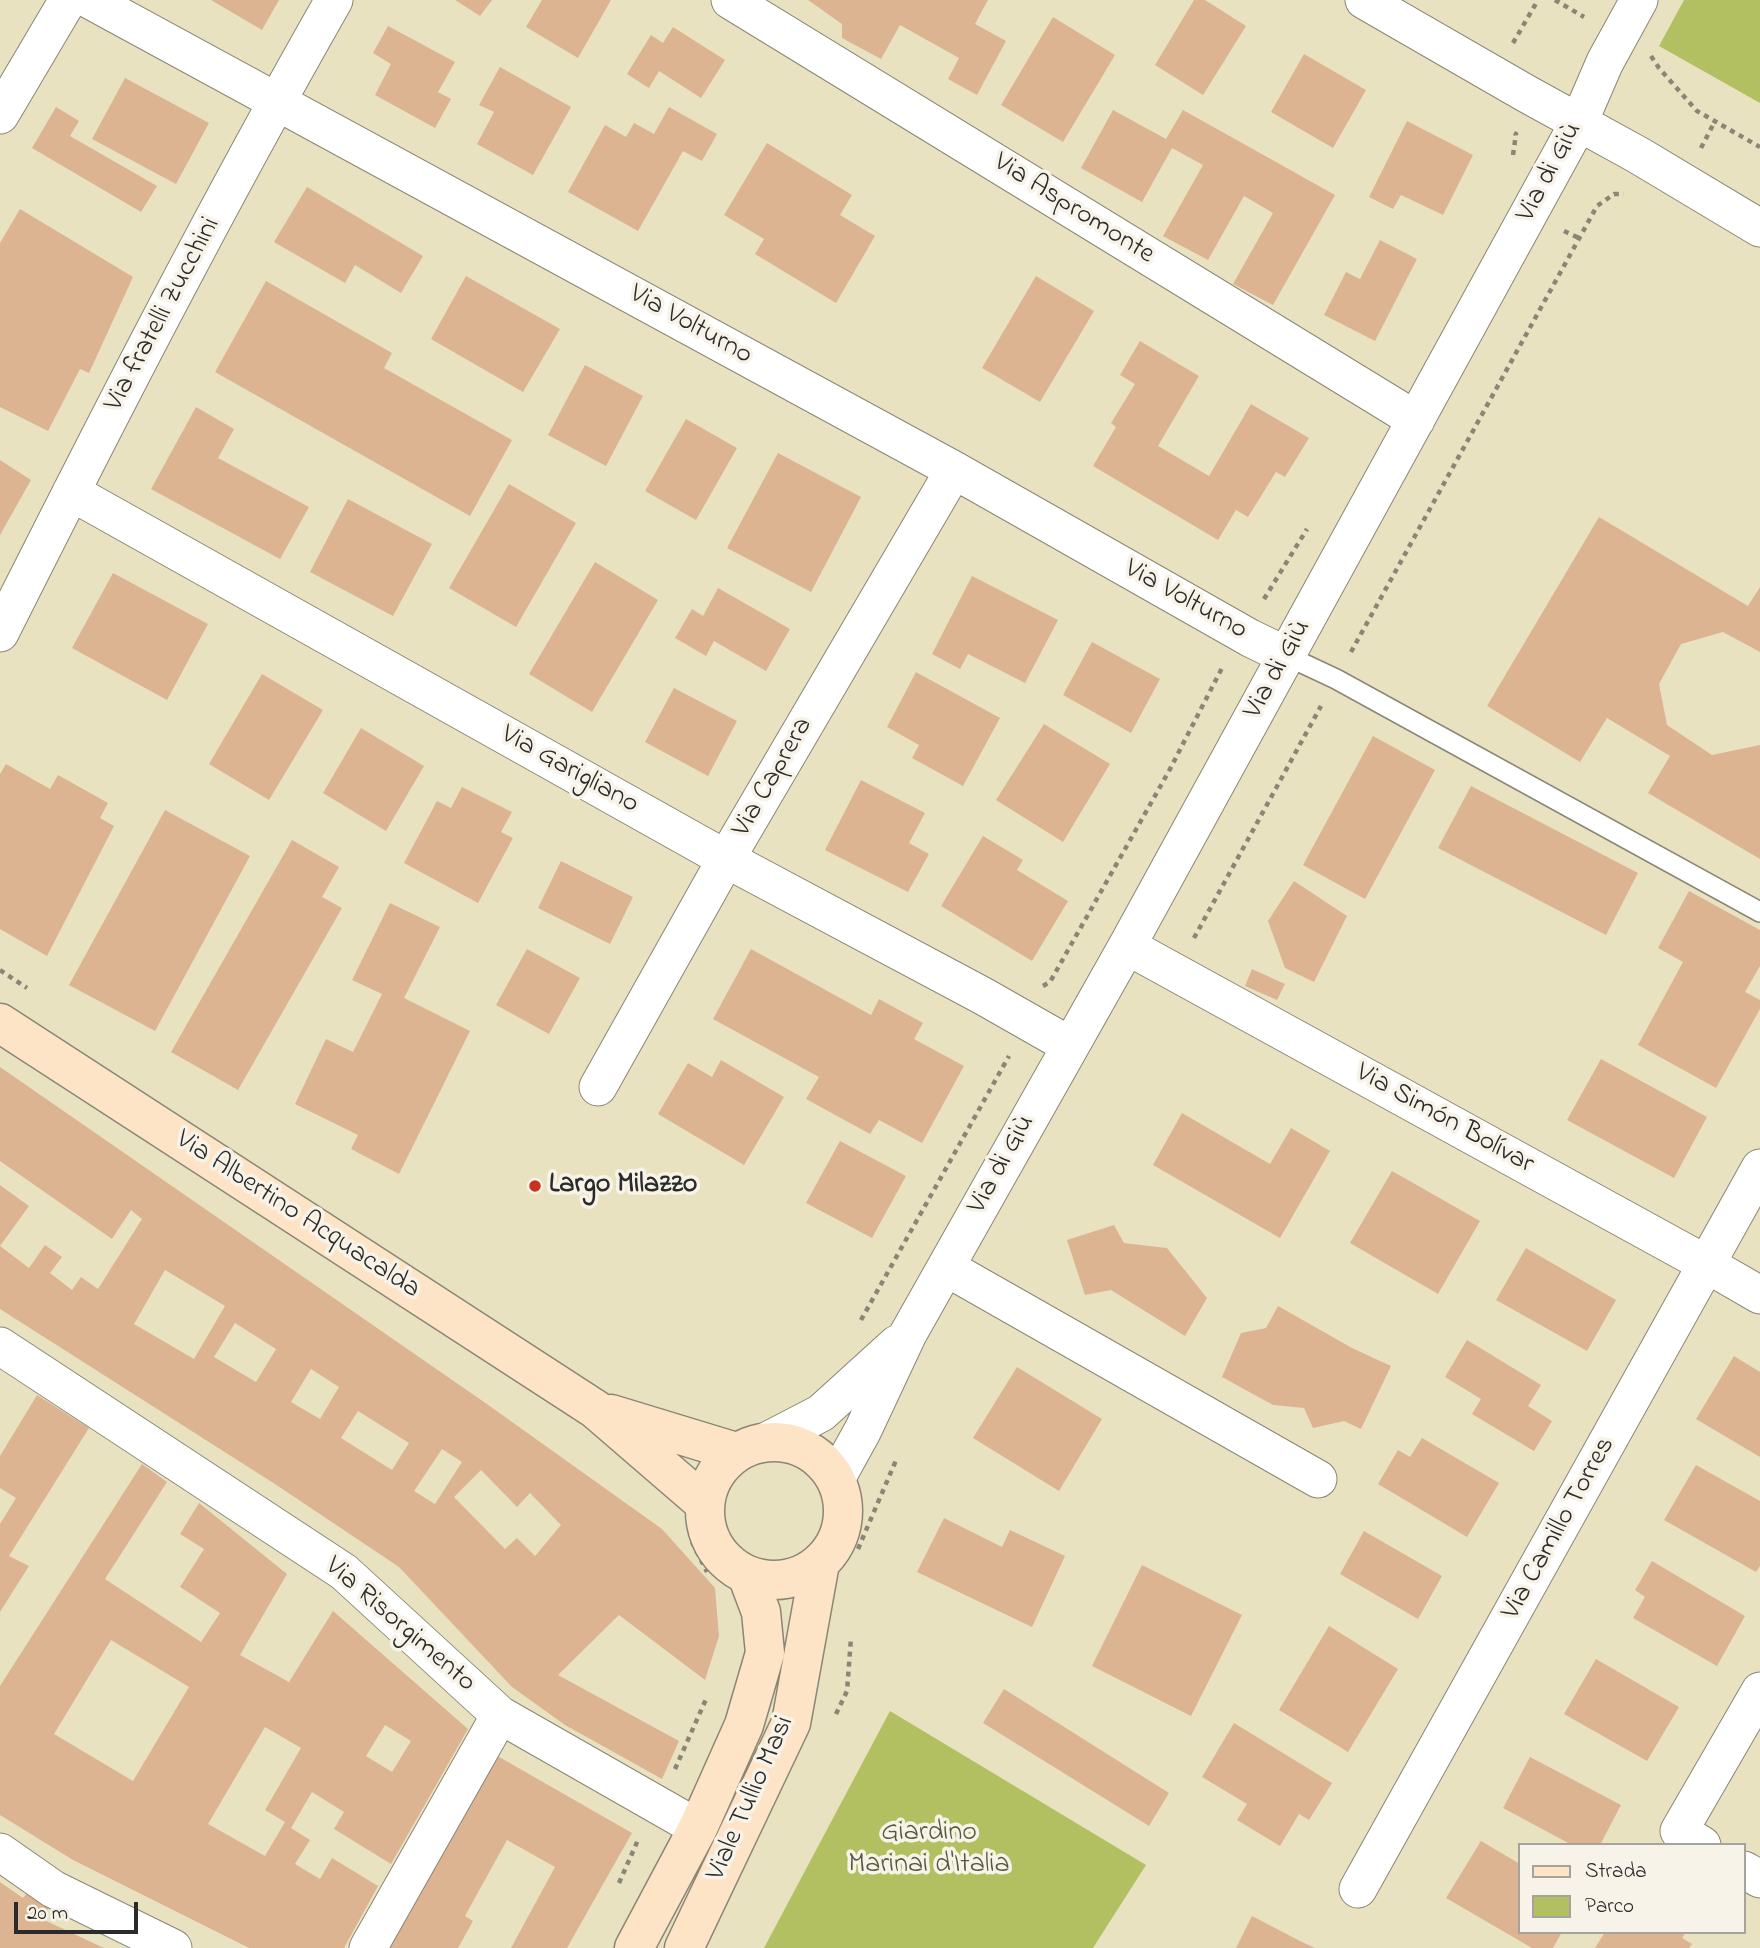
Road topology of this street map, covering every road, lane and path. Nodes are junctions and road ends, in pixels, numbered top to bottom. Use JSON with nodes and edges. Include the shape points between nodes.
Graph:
{"nodes":[{"id":1,"x":68,"y":0,"type":"edge"},
{"id":2,"x":90,"y":0,"type":"edge"},
{"id":3,"x":334,"y":0,"type":"edge"},
{"id":4,"x":730,"y":0,"type":"edge"},
{"id":5,"x":1364,"y":0,"type":"edge"},
{"id":6,"x":1538,"y":0,"type":"edge"},
{"id":7,"x":1639,"y":0,"type":"edge"},
{"id":8,"x":1621,"y":33,"type":"junction"},
{"id":9,"x":1494,"y":74,"type":"junction"},
{"id":10,"x":277,"y":100,"type":"junction"},
{"id":11,"x":0,"y":115,"type":"edge"},
{"id":12,"x":1715,"y":121,"type":"junction"},
{"id":13,"x":1579,"y":122,"type":"junction"},
{"id":14,"x":1508,"y":128,"type":"dead end"},
{"id":15,"x":1760,"y":147,"type":"edge"},
{"id":16,"x":1510,"y":165,"type":"dead end"},
{"id":17,"x":1683,"y":183,"type":"junction"},
{"id":18,"x":1635,"y":193,"type":"dead end"},
{"id":19,"x":1760,"y":228,"type":"edge"},
{"id":20,"x":1416,"y":420,"type":"junction"},
{"id":21,"x":954,"y":470,"type":"junction"},
{"id":22,"x":71,"y":492,"type":"junction"},
{"id":23,"x":1312,"y":519,"type":"dead end"},
{"id":24,"x":1262,"y":602,"type":"dead end"},
{"id":25,"x":0,"y":633,"type":"edge"},
{"id":26,"x":1287,"y":656,"type":"junction"},
{"id":27,"x":1227,"y":657,"type":"dead end"},
{"id":28,"x":1336,"y":679,"type":"junction"},
{"id":29,"x":726,"y":859,"type":"junction"},
{"id":30,"x":1760,"y":912,"type":"edge"},
{"id":31,"x":1127,"y":946,"type":"junction"},
{"id":32,"x":1175,"y":972,"type":"junction"},
{"id":33,"x":1040,"y":988,"type":"dead end"},
{"id":34,"x":0,"y":1023,"type":"edge"},
{"id":35,"x":1069,"y":1045,"type":"junction"},
{"id":36,"x":1010,"y":1055,"type":"dead end"},
{"id":37,"x":598,"y":1087,"type":"dead end"},
{"id":38,"x":1760,"y":1168,"type":"edge"},
{"id":39,"x":1708,"y":1265,"type":"junction"},
{"id":40,"x":947,"y":1268,"type":"junction"},
{"id":41,"x":1760,"y":1295,"type":"edge"},
{"id":42,"x":855,"y":1331,"type":"dead end"},
{"id":43,"x":908,"y":1334,"type":"junction"},
{"id":44,"x":0,"y":1346,"type":"edge"},
{"id":45,"x":595,"y":1409,"type":"junction"},
{"id":46,"x":751,"y":1446,"type":"junction"},
{"id":47,"x":836,"y":1479,"type":"junction"},
{"id":48,"x":1318,"y":1479,"type":"dead end"},
{"id":49,"x":704,"y":1503,"type":"junction"},
{"id":50,"x":691,"y":1541,"type":"dead end"},
{"id":51,"x":820,"y":1563,"type":"junction"},
{"id":52,"x":708,"y":1573,"type":"dead end"},
{"id":53,"x":747,"y":1575,"type":"junction"},
{"id":54,"x":710,"y":1689,"type":"dead end"},
{"id":55,"x":1760,"y":1691,"type":"edge"},
{"id":56,"x":500,"y":1715,"type":"junction"},
{"id":57,"x":674,"y":1772,"type":"dead end"},
{"id":58,"x":698,"y":1828,"type":"junction"},
{"id":59,"x":1699,"y":1843,"type":"edge"},
{"id":60,"x":0,"y":1852,"type":"edge"},
{"id":61,"x":1359,"y":1889,"type":"dead end"},
{"id":62,"x":173,"y":1948,"type":"edge"},
{"id":63,"x":368,"y":1948,"type":"edge"},
{"id":64,"x":634,"y":1948,"type":"edge"},
{"id":65,"x":684,"y":1948,"type":"edge"}],
"edges":[{"from":1,"to":11,"type":"street"},
{"from":2,"to":10,"type":"street","name":"Via Volturno"},
{"from":3,"to":10,"type":"street","name":"Via fratelli Zucchini"},
{"from":4,"to":20,"type":"street","name":"Via Aspromonte"},
{"from":5,"to":9,"type":"street"},
{"from":6,"to":9,"type":"path"},
{"from":7,"to":8,"type":"street","name":"Via di Giù"},
{"from":8,"to":12,"type":"path","via":[[1648,51],[1697,111]]},
{"from":8,"to":13,"type":"street","name":"Via di Giù"},
{"from":9,"to":13,"type":"street"},
{"from":10,"to":21,"type":"street","name":"Via Volturno"},
{"from":10,"to":22,"type":"street","name":"Via fratelli Zucchini"},
{"from":12,"to":15,"type":"path"},
{"from":12,"to":17,"type":"path"},
{"from":13,"to":17,"type":"street"},
{"from":13,"to":20,"type":"street","name":"Via di Giù"},
{"from":14,"to":16,"type":"path","via":[[1516,134]]},
{"from":17,"to":19,"type":"street"},
{"from":18,"to":28,"type":"path","via":[[1614,194],[1597,206]]},
{"from":20,"to":26,"type":"street","name":"Via di Giù"},
{"from":21,"to":26,"type":"street","name":"Via Volturno"},
{"from":21,"to":29,"type":"street","name":"Via Caprera"},
{"from":22,"to":25,"type":"street","name":"Via fratelli Zucchini"},
{"from":22,"to":29,"type":"street","name":"Via Garigliano"},
{"from":23,"to":24,"type":"path"},
{"from":26,"to":28,"type":"lane"},
{"from":26,"to":31,"type":"street","name":"Via di Giù"},
{"from":27,"to":33,"type":"path","via":[[1170,771],[1050,982]]},
{"from":28,"to":30,"type":"lane"},
{"from":28,"to":32,"type":"path"},
{"from":29,"to":35,"type":"street","name":"Via Garigliano"},
{"from":29,"to":37,"type":"street","name":"Via Caprera"},
{"from":31,"to":32,"type":"street","name":"Via Simón Bolívar"},
{"from":31,"to":35,"type":"street","name":"Via di Giù"},
{"from":32,"to":39,"type":"street","name":"Via Simón Bolívar"},
{"from":34,"to":45,"type":"main road","name":"Via Albertino Acquacalda"},
{"from":35,"to":40,"type":"street","name":"Via di Giù"},
{"from":36,"to":42,"type":"path"},
{"from":38,"to":39,"type":"street","name":"Via Camillo Torres"},
{"from":39,"to":41,"type":"street","name":"Via Simón Bolívar"},
{"from":39,"to":61,"type":"street","name":"Via Camillo Torres"},
{"from":40,"to":43,"type":"street","name":"Via di Giù"},
{"from":40,"to":48,"type":"street"},
{"from":43,"to":46,"type":"street","name":"Via di Giù","via":[[821,1413]]},
{"from":43,"to":47,"type":"street","name":"Via di Giù"},
{"from":44,"to":56,"type":"street","name":"Via Risorgimento","via":[[344,1572]]},
{"from":45,"to":46,"type":"main road","name":"Via Albertino Acquacalda"},
{"from":45,"to":49,"type":"main road","name":"Via Albertino Acquacalda"},
{"from":46,"to":47,"type":"main road","via":[[788,1442],[824,1462]]},
{"from":46,"to":49,"type":"main road","via":[[720,1466]]},
{"from":47,"to":51,"type":"main road","name":"Viale Tullio Masi","via":[[843,1501],[842,1524],[835,1545]]},
{"from":49,"to":53,"type":"main road","via":[[713,1547]]},
{"from":50,"to":52,"type":"path"},
{"from":51,"to":53,"type":"main road","via":[[785,1579]]},
{"from":51,"to":65,"type":"main road","name":"Viale Tullio Masi","via":[[791,1723]]},
{"from":53,"to":58,"type":"main road","name":"Viale Tullio Masi","via":[[761,1612],[765,1653],[744,1725]]},
{"from":54,"to":57,"type":"path"},
{"from":55,"to":59,"type":"street","via":[[1679,1830]]},
{"from":56,"to":58,"type":"street","name":"Via Risorgimento"},
{"from":56,"to":63,"type":"street"},
{"from":58,"to":64,"type":"main road","name":"Viale Tullio Masi"},
{"from":60,"to":62,"type":"street","via":[[53,1889]]}]}
